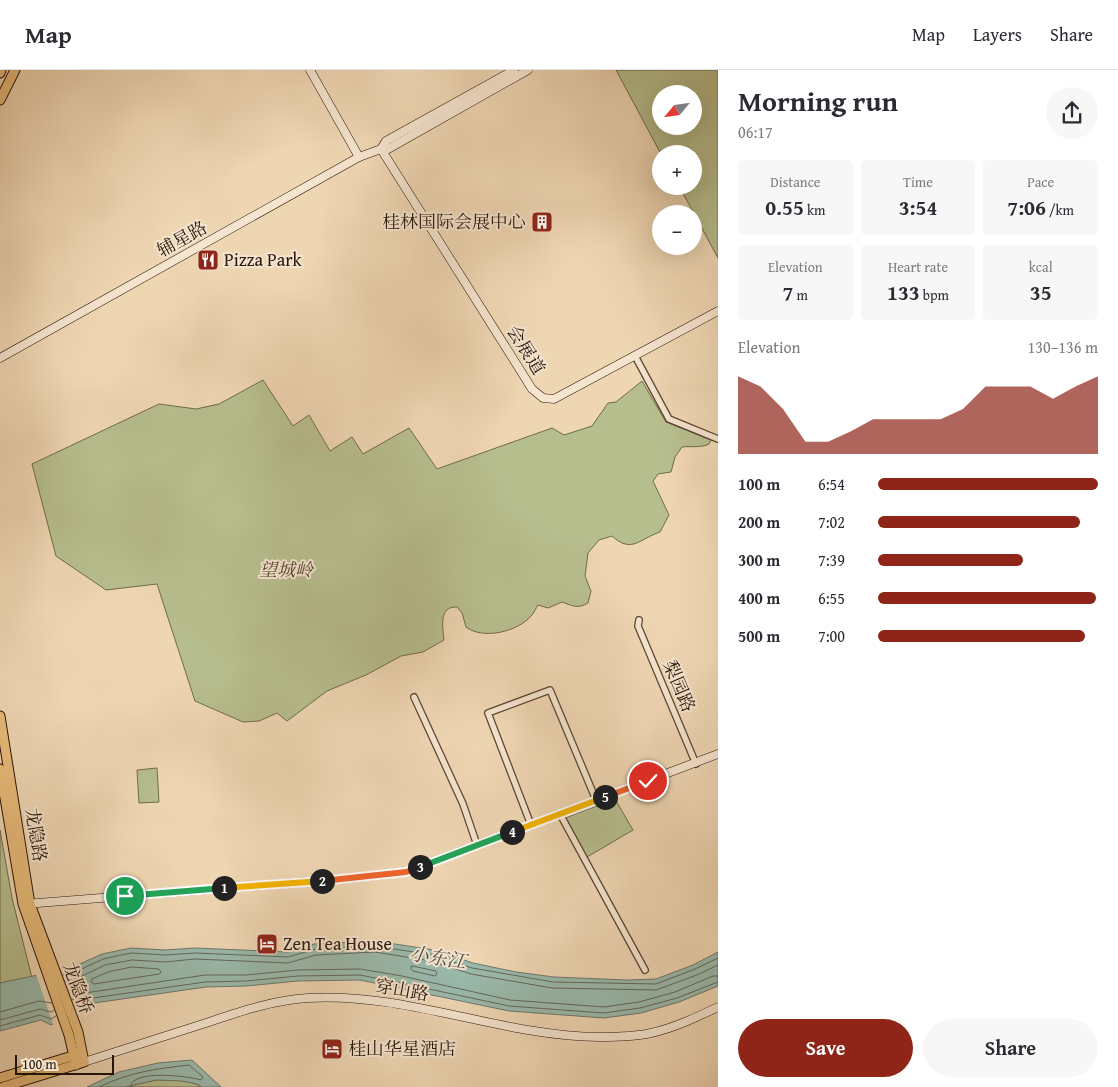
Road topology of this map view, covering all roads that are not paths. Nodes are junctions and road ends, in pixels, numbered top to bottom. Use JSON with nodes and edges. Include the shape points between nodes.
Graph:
{"nodes":[{"id":1,"x":15,"y":70,"type":"edge"},
{"id":2,"x":310,"y":70,"type":"edge"},
{"id":3,"x":514,"y":70,"type":"edge"},
{"id":4,"x":528,"y":70,"type":"edge"},
{"id":5,"x":0,"y":100,"type":"edge"},
{"id":6,"x":380,"y":149,"type":"junction"},
{"id":7,"x":359,"y":156,"type":"junction"},
{"id":8,"x":718,"y":311,"type":"edge"},
{"id":9,"x":635,"y":356,"type":"junction"},
{"id":10,"x":0,"y":358,"type":"edge"},
{"id":11,"x":718,"y":440,"type":"edge"},
{"id":12,"x":639,"y":620,"type":"dead end"},
{"id":13,"x":414,"y":697,"type":"dead end"},
{"id":14,"x":0,"y":716,"type":"edge"},
{"id":15,"x":718,"y":754,"type":"edge"},
{"id":16,"x":696,"y":764,"type":"junction"},
{"id":17,"x":0,"y":769,"type":"edge"},
{"id":18,"x":596,"y":800,"type":"junction"},
{"id":19,"x":560,"y":814,"type":"junction"},
{"id":20,"x":531,"y":825,"type":"junction"},
{"id":21,"x":477,"y":845,"type":"junction"},
{"id":22,"x":27,"y":904,"type":"junction"},
{"id":23,"x":45,"y":957,"type":"joint"},
{"id":24,"x":645,"y":970,"type":"dead end"},
{"id":25,"x":718,"y":1007,"type":"edge"},
{"id":26,"x":78,"y":1059,"type":"junction"},
{"id":27,"x":0,"y":1078,"type":"edge"},
{"id":28,"x":3,"y":1087,"type":"edge"}],
"edges":[{"from":1,"to":5,"type":"main road"},
{"from":2,"to":7,"type":"main road"},
{"from":3,"to":6,"type":"main road","name":"辅星路","via":[[386,142]]},
{"from":4,"to":6,"type":"main road","name":"辅星路","via":[[388,149]]},
{"from":6,"to":7,"type":"main road","name":"辅星路"},
{"from":6,"to":9,"type":"main road","name":"会展道","via":[[532,389],[544,398],[554,399]]},
{"from":7,"to":10,"type":"main road","name":"辅星路"},
{"from":8,"to":9,"type":"main road","name":"会展道"},
{"from":9,"to":11,"type":"street","via":[[669,419]]},
{"from":12,"to":16,"type":"street","name":"梨园路","via":[[638,626]]},
{"from":13,"to":21,"type":"street","via":[[463,804]]},
{"from":14,"to":22,"type":"main road","name":"龙隐路"},
{"from":15,"to":16,"type":"main road"},
{"from":16,"to":18,"type":"main road"},
{"from":17,"to":22,"type":"main road"},
{"from":18,"to":19,"type":"main road"},
{"from":18,"to":20,"type":"street","via":[[550,690],[488,713]]},
{"from":19,"to":20,"type":"main road"},
{"from":19,"to":24,"type":"street"},
{"from":20,"to":21,"type":"main road"},
{"from":21,"to":22,"type":"main road","via":[[406,872]]},
{"from":22,"to":23,"type":"main road","name":"龙隐路"},
{"from":23,"to":26,"type":"main road","name":"龙隐桥","via":[[74,1034]]},
{"from":25,"to":26,"type":"main road","name":"穿山路","via":[[652,1033],[581,1037],[541,1033],[390,1003],[349,998],[307,998],[270,1004]]},
{"from":26,"to":27,"type":"main road","name":"穿山路"},
{"from":26,"to":28,"type":"main road","name":"穿山路"}]}
